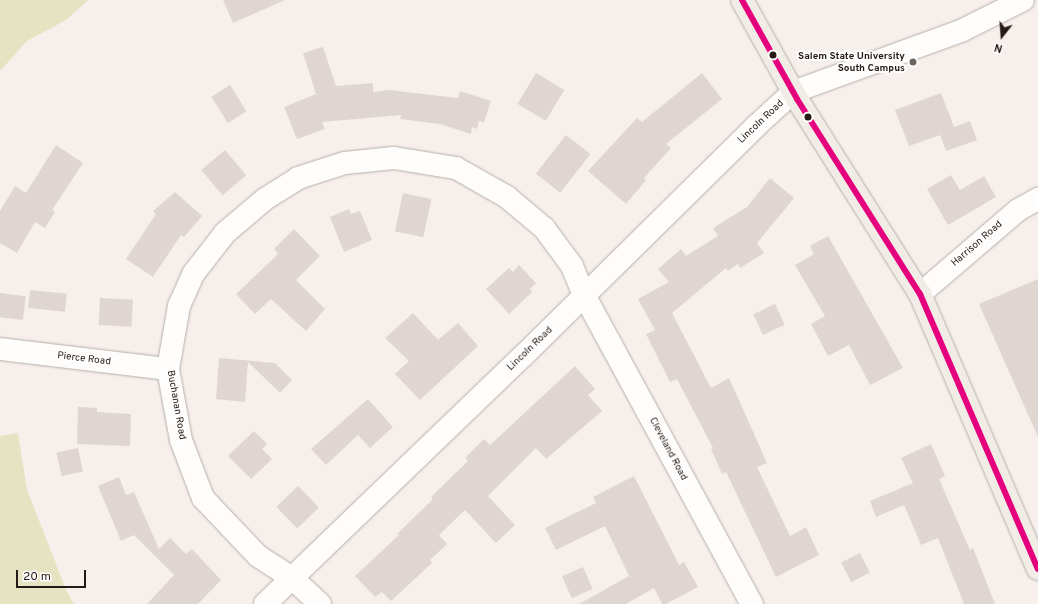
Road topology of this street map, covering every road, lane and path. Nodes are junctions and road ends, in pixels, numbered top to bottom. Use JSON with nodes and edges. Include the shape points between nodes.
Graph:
{"nodes":[{"id":1,"x":742,"y":0,"type":"edge"},
{"id":2,"x":1023,"y":0,"type":"edge"},
{"id":3,"x":793,"y":92,"type":"junction"},
{"id":4,"x":1038,"y":199,"type":"edge"},
{"id":5,"x":920,"y":294,"type":"junction"},
{"id":6,"x":584,"y":295,"type":"junction"},
{"id":7,"x":0,"y":349,"type":"edge"},
{"id":8,"x":168,"y":369,"type":"junction"},
{"id":9,"x":1038,"y":569,"type":"edge"},
{"id":10,"x":292,"y":578,"type":"junction"},
{"id":11,"x":265,"y":604,"type":"edge"},
{"id":12,"x":320,"y":604,"type":"edge"},
{"id":13,"x":752,"y":604,"type":"edge"}],
"edges":[{"from":1,"to":3,"type":"highway"},
{"from":2,"to":3,"type":"street","via":[[963,30]]},
{"from":3,"to":5,"type":"highway"},
{"from":3,"to":6,"type":"street","name":"Lincoln Road","via":[[754,126]]},
{"from":4,"to":5,"type":"street","name":"Harrison Road","via":[[1018,210]]},
{"from":5,"to":9,"type":"highway"},
{"from":6,"to":8,"type":"street","name":"Buchanan Road","via":[[572,266],[544,228],[507,198],[456,168],[394,158],[345,163],[298,178],[265,199],[225,233],[194,273],[179,306]]},
{"from":6,"to":10,"type":"street","name":"Lincoln Road"},
{"from":6,"to":13,"type":"street","name":"Cleveland Road"},
{"from":7,"to":8,"type":"street","name":"Pierce Road"},
{"from":8,"to":10,"type":"street","name":"Buchanan Road","via":[[181,440],[203,498],[258,556]]},
{"from":10,"to":11,"type":"street","name":"Lincoln Road"},
{"from":10,"to":12,"type":"street","name":"Buchanan Road"}]}
